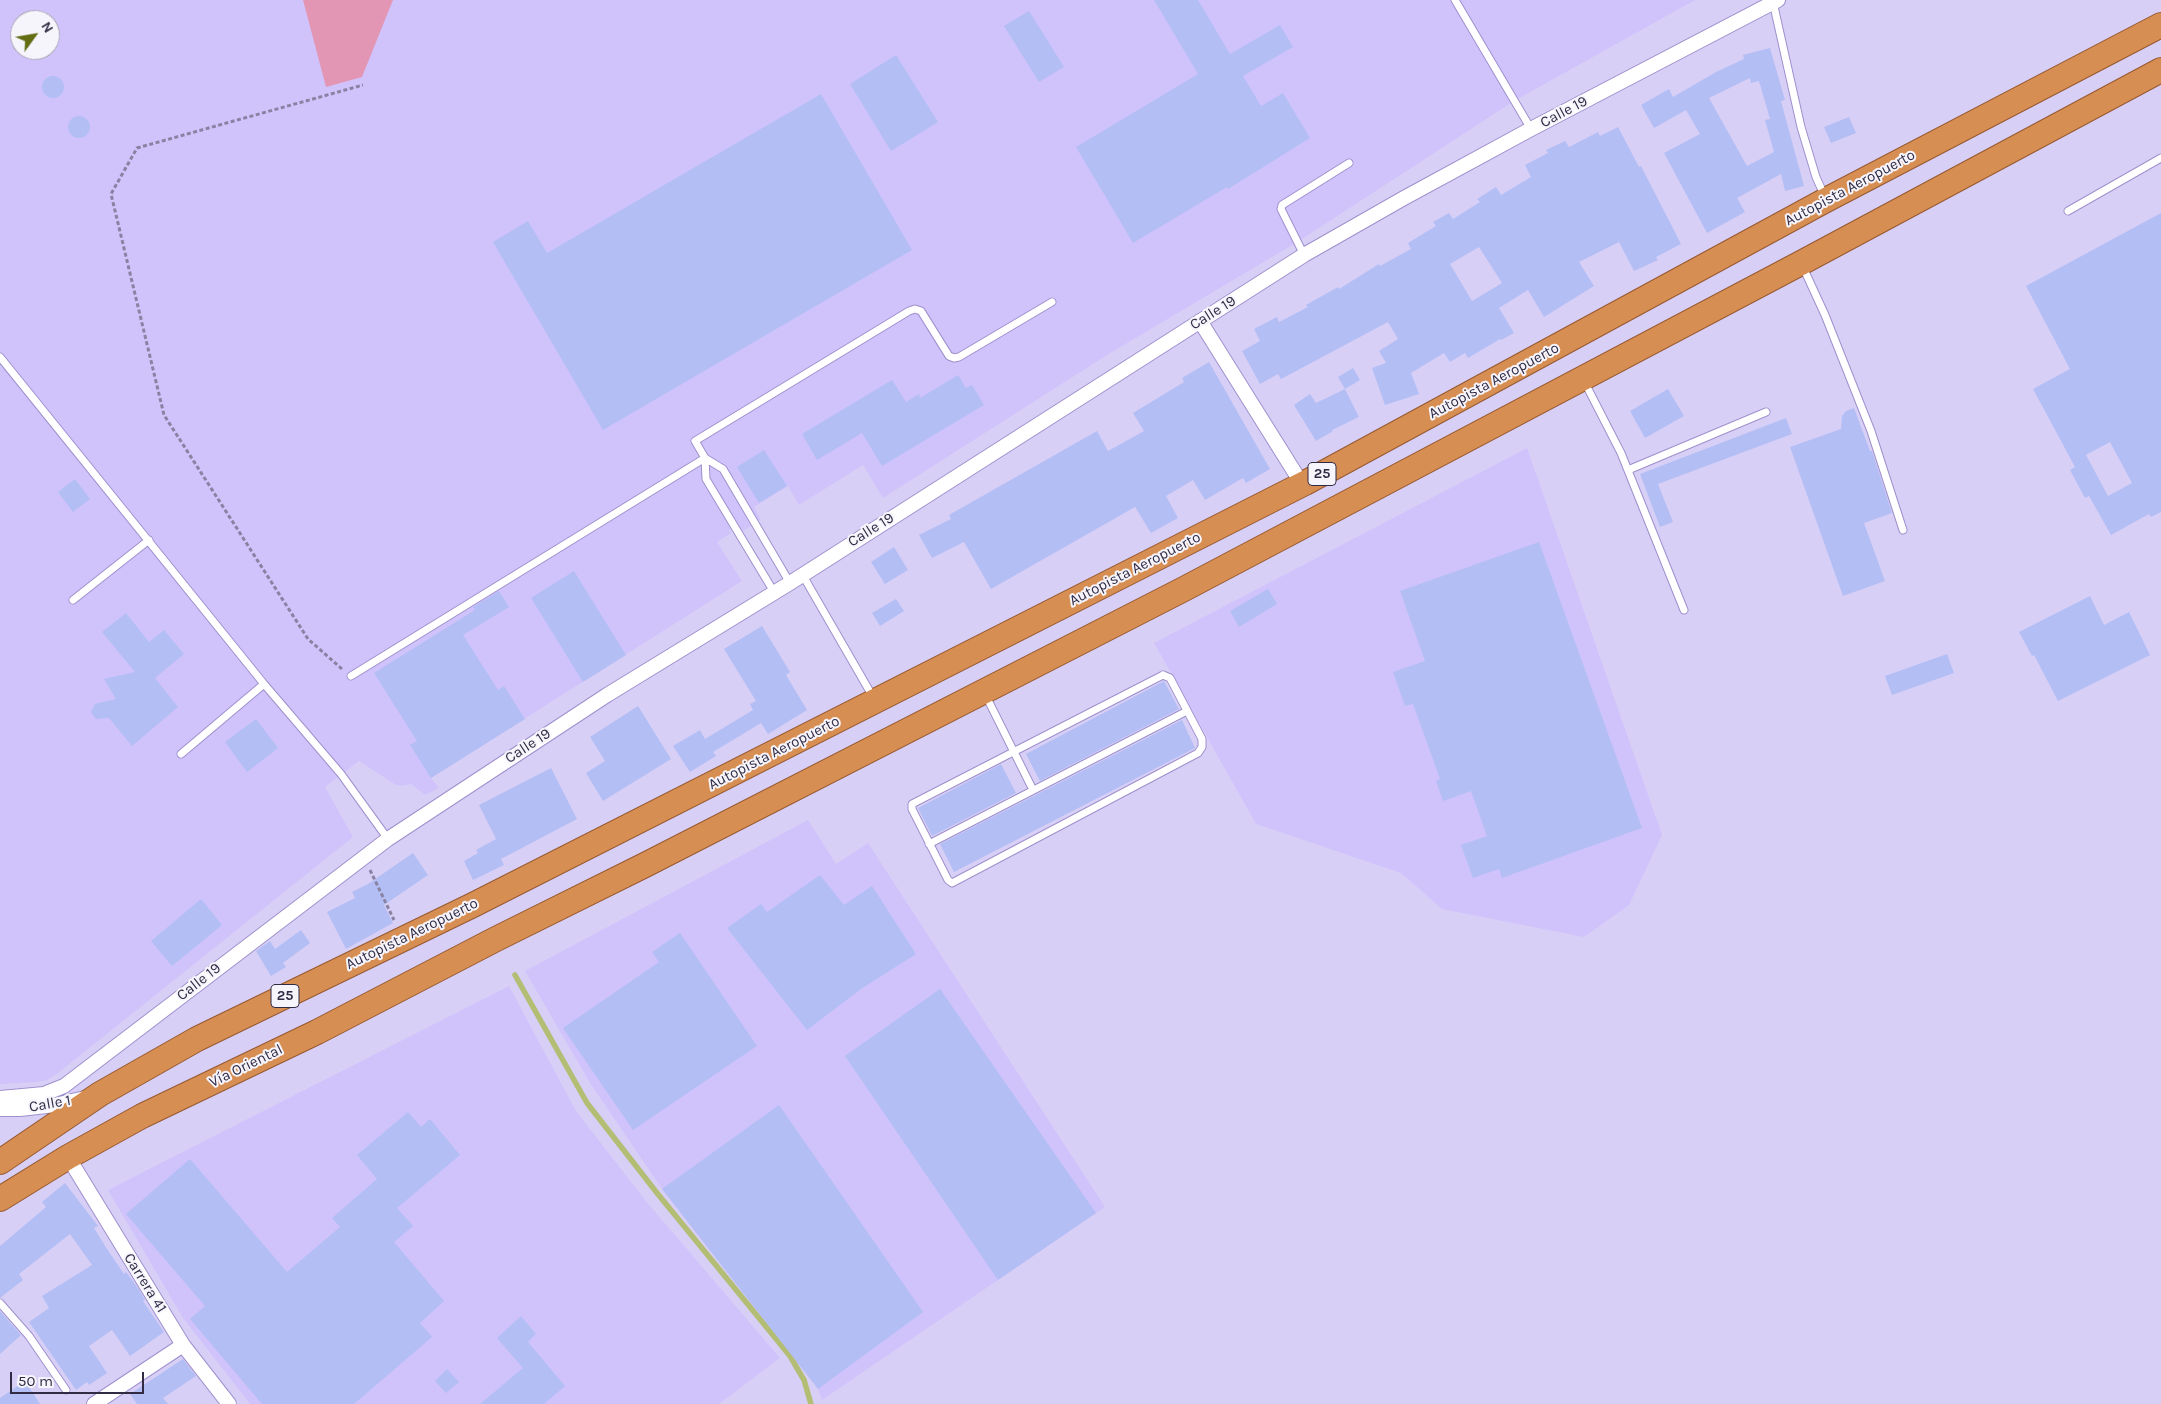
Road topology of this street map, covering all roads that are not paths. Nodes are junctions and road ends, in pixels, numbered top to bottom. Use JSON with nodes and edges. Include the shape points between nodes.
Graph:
{"nodes":[{"id":1,"x":1455,"y":0,"type":"edge"},
{"id":2,"x":1776,"y":1,"type":"edge"},
{"id":3,"x":2161,"y":25,"type":"edge"},
{"id":4,"x":2161,"y":70,"type":"edge"},
{"id":5,"x":1531,"y":129,"type":"junction"},
{"id":6,"x":2161,"y":158,"type":"edge"},
{"id":7,"x":1349,"y":163,"type":"dead end"},
{"id":8,"x":1826,"y":200,"type":"junction"},
{"id":9,"x":2068,"y":211,"type":"dead end"},
{"id":10,"x":1304,"y":255,"type":"junction"},
{"id":11,"x":1801,"y":263,"type":"junction"},
{"id":12,"x":1052,"y":302,"type":"dead end"},
{"id":13,"x":1200,"y":321,"type":"junction"},
{"id":14,"x":0,"y":357,"type":"edge"},
{"id":15,"x":1583,"y":378,"type":"junction"},
{"id":16,"x":1766,"y":412,"type":"dead end"},
{"id":17,"x":705,"y":458,"type":"junction"},
{"id":18,"x":1628,"y":470,"type":"junction"},
{"id":19,"x":1302,"y":484,"type":"junction"},
{"id":20,"x":1903,"y":530,"type":"dead end"},
{"id":21,"x":149,"y":540,"type":"junction"},
{"id":22,"x":802,"y":574,"type":"junction"},
{"id":23,"x":790,"y":583,"type":"junction"},
{"id":24,"x":774,"y":592,"type":"junction"},
{"id":25,"x":73,"y":600,"type":"dead end"},
{"id":26,"x":1684,"y":610,"type":"dead end"},
{"id":27,"x":351,"y":676,"type":"road end"},
{"id":28,"x":264,"y":684,"type":"junction"},
{"id":29,"x":984,"y":691,"type":"junction"},
{"id":30,"x":876,"y":701,"type":"junction"},
{"id":31,"x":1187,"y":711,"type":"junction"},
{"id":32,"x":1014,"y":752,"type":"junction"},
{"id":33,"x":181,"y":754,"type":"dead end"},
{"id":34,"x":1033,"y":790,"type":"junction"},
{"id":35,"x":388,"y":838,"type":"junction"},
{"id":36,"x":929,"y":844,"type":"junction"},
{"id":37,"x":100,"y":1094,"type":"junction"},
{"id":38,"x":0,"y":1098,"type":"edge"},
{"id":39,"x":0,"y":1109,"type":"edge"},
{"id":40,"x":68,"y":1157,"type":"junction"},
{"id":41,"x":0,"y":1162,"type":"edge"},
{"id":42,"x":0,"y":1199,"type":"edge"},
{"id":43,"x":0,"y":1303,"type":"edge"},
{"id":44,"x":183,"y":1345,"type":"junction"},
{"id":45,"x":66,"y":1390,"type":"dead end"},
{"id":46,"x":94,"y":1404,"type":"edge"},
{"id":47,"x":229,"y":1404,"type":"edge"}],
"edges":[{"from":1,"to":5,"type":"lane"},
{"from":2,"to":5,"type":"street","name":"Calle 19"},
{"from":2,"to":8,"type":"lane","via":[[1801,127]]},
{"from":3,"to":8,"type":"highway","name":"Autopista Aeropuerto","number":"25"},
{"from":4,"to":11,"type":"highway","number":"25"},
{"from":5,"to":10,"type":"street","name":"Calle 19"},
{"from":6,"to":9,"type":"lane"},
{"from":7,"to":10,"type":"lane","via":[[1282,205],[1281,209]]},
{"from":8,"to":19,"type":"highway","name":"Autopista Aeropuerto","number":"25"},
{"from":10,"to":13,"type":"street","name":"Calle 19"},
{"from":11,"to":15,"type":"highway","number":"25"},
{"from":11,"to":20,"type":"lane","via":[[1871,431]]},
{"from":12,"to":17,"type":"lane","via":[[954,358],[949,356],[921,312],[909,311],[695,441]]},
{"from":13,"to":19,"type":"street"},
{"from":13,"to":22,"type":"street","name":"Calle 19"},
{"from":14,"to":21,"type":"lane"},
{"from":15,"to":18,"type":"lane"},
{"from":15,"to":29,"type":"highway","number":"25"},
{"from":16,"to":18,"type":"lane"},
{"from":17,"to":23,"type":"lane","via":[[723,469]]},
{"from":17,"to":24,"type":"lane","via":[[706,479]]},
{"from":17,"to":27,"type":"lane"},
{"from":18,"to":26,"type":"lane"},
{"from":19,"to":30,"type":"highway","name":"Autopista Aeropuerto","number":"25"},
{"from":21,"to":25,"type":"lane"},
{"from":21,"to":28,"type":"lane"},
{"from":22,"to":23,"type":"street","name":"Calle 19"},
{"from":22,"to":30,"type":"lane"},
{"from":23,"to":24,"type":"street","name":"Calle 19"},
{"from":24,"to":35,"type":"street","name":"Calle 19","via":[[607,695]]},
{"from":28,"to":33,"type":"lane"},
{"from":28,"to":35,"type":"lane","via":[[341,774]]},
{"from":29,"to":32,"type":"lane"},
{"from":29,"to":40,"type":"highway","name":"Vía Oriental","number":"25","via":[[317,1032],[142,1116]]},
{"from":30,"to":37,"type":"highway","name":"Autopista Aeropuerto","number":"25","via":[[404,939],[197,1039]]},
{"from":31,"to":32,"type":"lane","via":[[1170,678],[1163,675]]},
{"from":31,"to":34,"type":"lane"},
{"from":31,"to":36,"type":"lane","via":[[1202,740],[1198,753],[952,883]]},
{"from":32,"to":34,"type":"lane"},
{"from":32,"to":36,"type":"lane","via":[[912,804]]},
{"from":34,"to":36,"type":"lane"},
{"from":35,"to":38,"type":"street","name":"Calle 19","via":[[64,1086],[44,1094]]},
{"from":37,"to":39,"type":"street","name":"Calle 1","via":[[54,1105]]},
{"from":37,"to":41,"type":"highway","number":"25"},
{"from":40,"to":42,"type":"highway","name":"Vía Oriental","number":"25"},
{"from":40,"to":44,"type":"street","name":"Carrera 41"},
{"from":43,"to":45,"type":"lane","via":[[29,1336]]},
{"from":44,"to":46,"type":"street"},
{"from":44,"to":47,"type":"street","name":"Carrera 41"}]}
